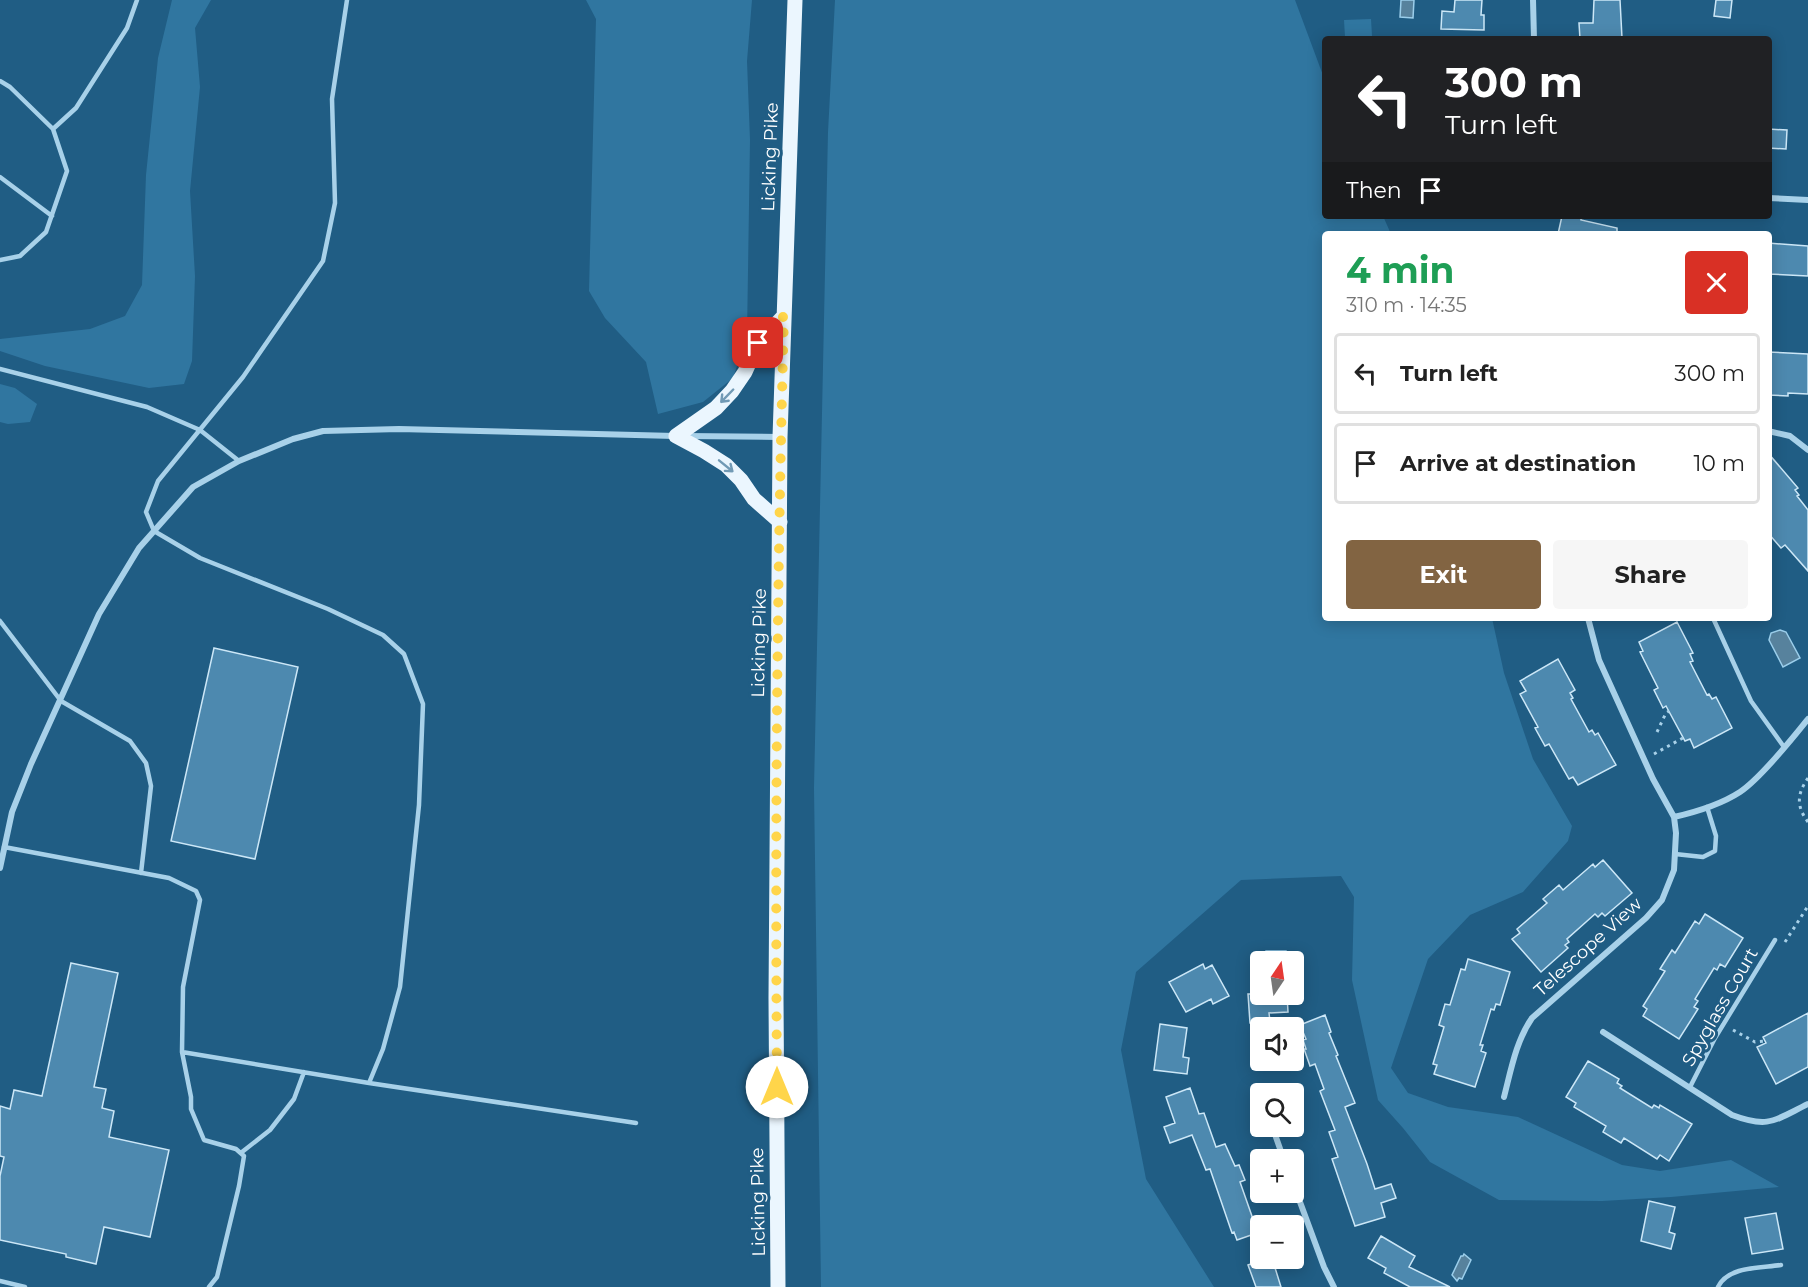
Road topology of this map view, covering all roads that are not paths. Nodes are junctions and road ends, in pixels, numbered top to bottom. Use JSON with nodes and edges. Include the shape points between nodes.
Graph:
{"nodes":[{"id":1,"x":137,"y":0,"type":"edge"},
{"id":2,"x":347,"y":0,"type":"edge"},
{"id":3,"x":795,"y":0,"type":"edge"},
{"id":4,"x":1533,"y":0,"type":"edge"},
{"id":5,"x":1534,"y":36,"type":"edge"},
{"id":6,"x":0,"y":81,"type":"edge"},
{"id":7,"x":52,"y":129,"type":"junction"},
{"id":8,"x":0,"y":177,"type":"edge"},
{"id":9,"x":1772,"y":198,"type":"edge"},
{"id":10,"x":1808,"y":200,"type":"edge"},
{"id":11,"x":52,"y":216,"type":"junction"},
{"id":12,"x":0,"y":260,"type":"edge"},
{"id":13,"x":784,"y":316,"type":"junction"},
{"id":14,"x":0,"y":369,"type":"edge"},
{"id":15,"x":200,"y":430,"type":"junction"},
{"id":16,"x":1772,"y":432,"type":"edge"},
{"id":17,"x":676,"y":436,"type":"junction"},
{"id":18,"x":780,"y":437,"type":"junction"},
{"id":19,"x":1808,"y":450,"type":"edge"},
{"id":20,"x":239,"y":461,"type":"junction"},
{"id":21,"x":780,"y":522,"type":"junction"},
{"id":22,"x":154,"y":531,"type":"junction"},
{"id":23,"x":0,"y":621,"type":"edge"},
{"id":24,"x":1589,"y":621,"type":"edge"},
{"id":25,"x":1714,"y":621,"type":"edge"},
{"id":26,"x":61,"y":701,"type":"junction"},
{"id":27,"x":1808,"y":719,"type":"edge"},
{"id":28,"x":1784,"y":747,"type":"junction"},
{"id":29,"x":1707,"y":807,"type":"junction"},
{"id":30,"x":1674,"y":817,"type":"junction"},
{"id":31,"x":4,"y":847,"type":"junction"},
{"id":32,"x":1675,"y":854,"type":"junction"},
{"id":33,"x":0,"y":868,"type":"edge"},
{"id":34,"x":141,"y":873,"type":"junction"},
{"id":35,"x":1775,"y":940,"type":"road end"},
{"id":36,"x":1603,"y":1032,"type":"dead end"},
{"id":37,"x":182,"y":1052,"type":"junction"},
{"id":38,"x":304,"y":1072,"type":"junction"},
{"id":39,"x":369,"y":1083,"type":"junction"},
{"id":40,"x":1690,"y":1088,"type":"junction"},
{"id":41,"x":1504,"y":1096,"type":"dead end"},
{"id":42,"x":1808,"y":1104,"type":"edge"},
{"id":43,"x":636,"y":1123,"type":"dead end"},
{"id":44,"x":242,"y":1152,"type":"junction"},
{"id":45,"x":1300,"y":1203,"type":"edge"},
{"id":46,"x":1781,"y":1265,"type":"dead end"},
{"id":47,"x":0,"y":1281,"type":"edge"},
{"id":48,"x":25,"y":1287,"type":"edge"},
{"id":49,"x":209,"y":1287,"type":"edge"},
{"id":50,"x":778,"y":1287,"type":"edge"},
{"id":51,"x":1334,"y":1287,"type":"edge"},
{"id":52,"x":1718,"y":1287,"type":"edge"}],
"edges":[{"from":1,"to":7,"type":"lane","via":[[127,28],[76,108]]},
{"from":2,"to":15,"type":"lane","via":[[332,99],[334,203],[323,261],[243,377]]},
{"from":3,"to":13,"type":"main road","name":"Licking Pike"},
{"from":4,"to":5,"type":"street"},
{"from":6,"to":7,"type":"lane"},
{"from":7,"to":11,"type":"lane","via":[[67,171]]},
{"from":8,"to":11,"type":"lane"},
{"from":9,"to":10,"type":"street"},
{"from":11,"to":12,"type":"lane","via":[[46,232],[20,256]]},
{"from":13,"to":17,"type":"main road","one_way":true,"via":[[758,343],[732,391],[716,408]]},
{"from":13,"to":18,"type":"main road","name":"Licking Pike"},
{"from":14,"to":15,"type":"lane","via":[[147,407]]},
{"from":15,"to":20,"type":"lane"},
{"from":15,"to":22,"type":"lane","via":[[159,481],[146,512]]},
{"from":16,"to":19,"type":"street","via":[[1790,436]]},
{"from":17,"to":18,"type":"street"},
{"from":17,"to":20,"type":"street","via":[[323,431]]},
{"from":17,"to":21,"type":"main road","one_way":true,"via":[[726,465],[754,499]]},
{"from":18,"to":21,"type":"main road","name":"Licking Pike"},
{"from":20,"to":22,"type":"street","via":[[193,487]]},
{"from":21,"to":50,"type":"main road","name":"Licking Pike"},
{"from":22,"to":26,"type":"street","via":[[139,548],[99,614]]},
{"from":22,"to":39,"type":"lane","via":[[200,558],[383,635],[404,654],[423,704],[419,805],[400,987]]},
{"from":23,"to":26,"type":"lane"},
{"from":24,"to":30,"type":"street","name":"Telescope View","via":[[1599,660]]},
{"from":25,"to":28,"type":"lane","via":[[1751,701]]},
{"from":26,"to":31,"type":"street","via":[[12,812]]},
{"from":26,"to":34,"type":"lane","via":[[130,741],[146,763],[152,786]]},
{"from":27,"to":28,"type":"street"},
{"from":28,"to":29,"type":"street","via":[[1742,791]]},
{"from":29,"to":30,"type":"street"},
{"from":29,"to":32,"type":"lane","via":[[1716,836],[1715,851],[1703,857]]},
{"from":30,"to":32,"type":"street","name":"Telescope View"},
{"from":31,"to":33,"type":"street"},
{"from":31,"to":34,"type":"lane"},
{"from":32,"to":41,"type":"street","name":"Telescope View","via":[[1674,870],[1662,900],[1532,1018],[1518,1046]]},
{"from":34,"to":37,"type":"lane","via":[[169,878],[196,891],[200,900],[183,987]]},
{"from":35,"to":40,"type":"lane","name":"Spyglass Court"},
{"from":36,"to":40,"type":"street"},
{"from":37,"to":38,"type":"lane"},
{"from":37,"to":44,"type":"lane","via":[[190,1109],[204,1140]]},
{"from":38,"to":39,"type":"lane"},
{"from":38,"to":44,"type":"lane","via":[[294,1099],[270,1130]]},
{"from":39,"to":43,"type":"lane"},
{"from":40,"to":42,"type":"street","via":[[1732,1115],[1749,1121],[1773,1122]]},
{"from":44,"to":49,"type":"lane","via":[[239,1186],[217,1277]]},
{"from":45,"to":51,"type":"street"},
{"from":46,"to":52,"type":"lane","via":[[1733,1273]]},
{"from":47,"to":48,"type":"lane"}]}
